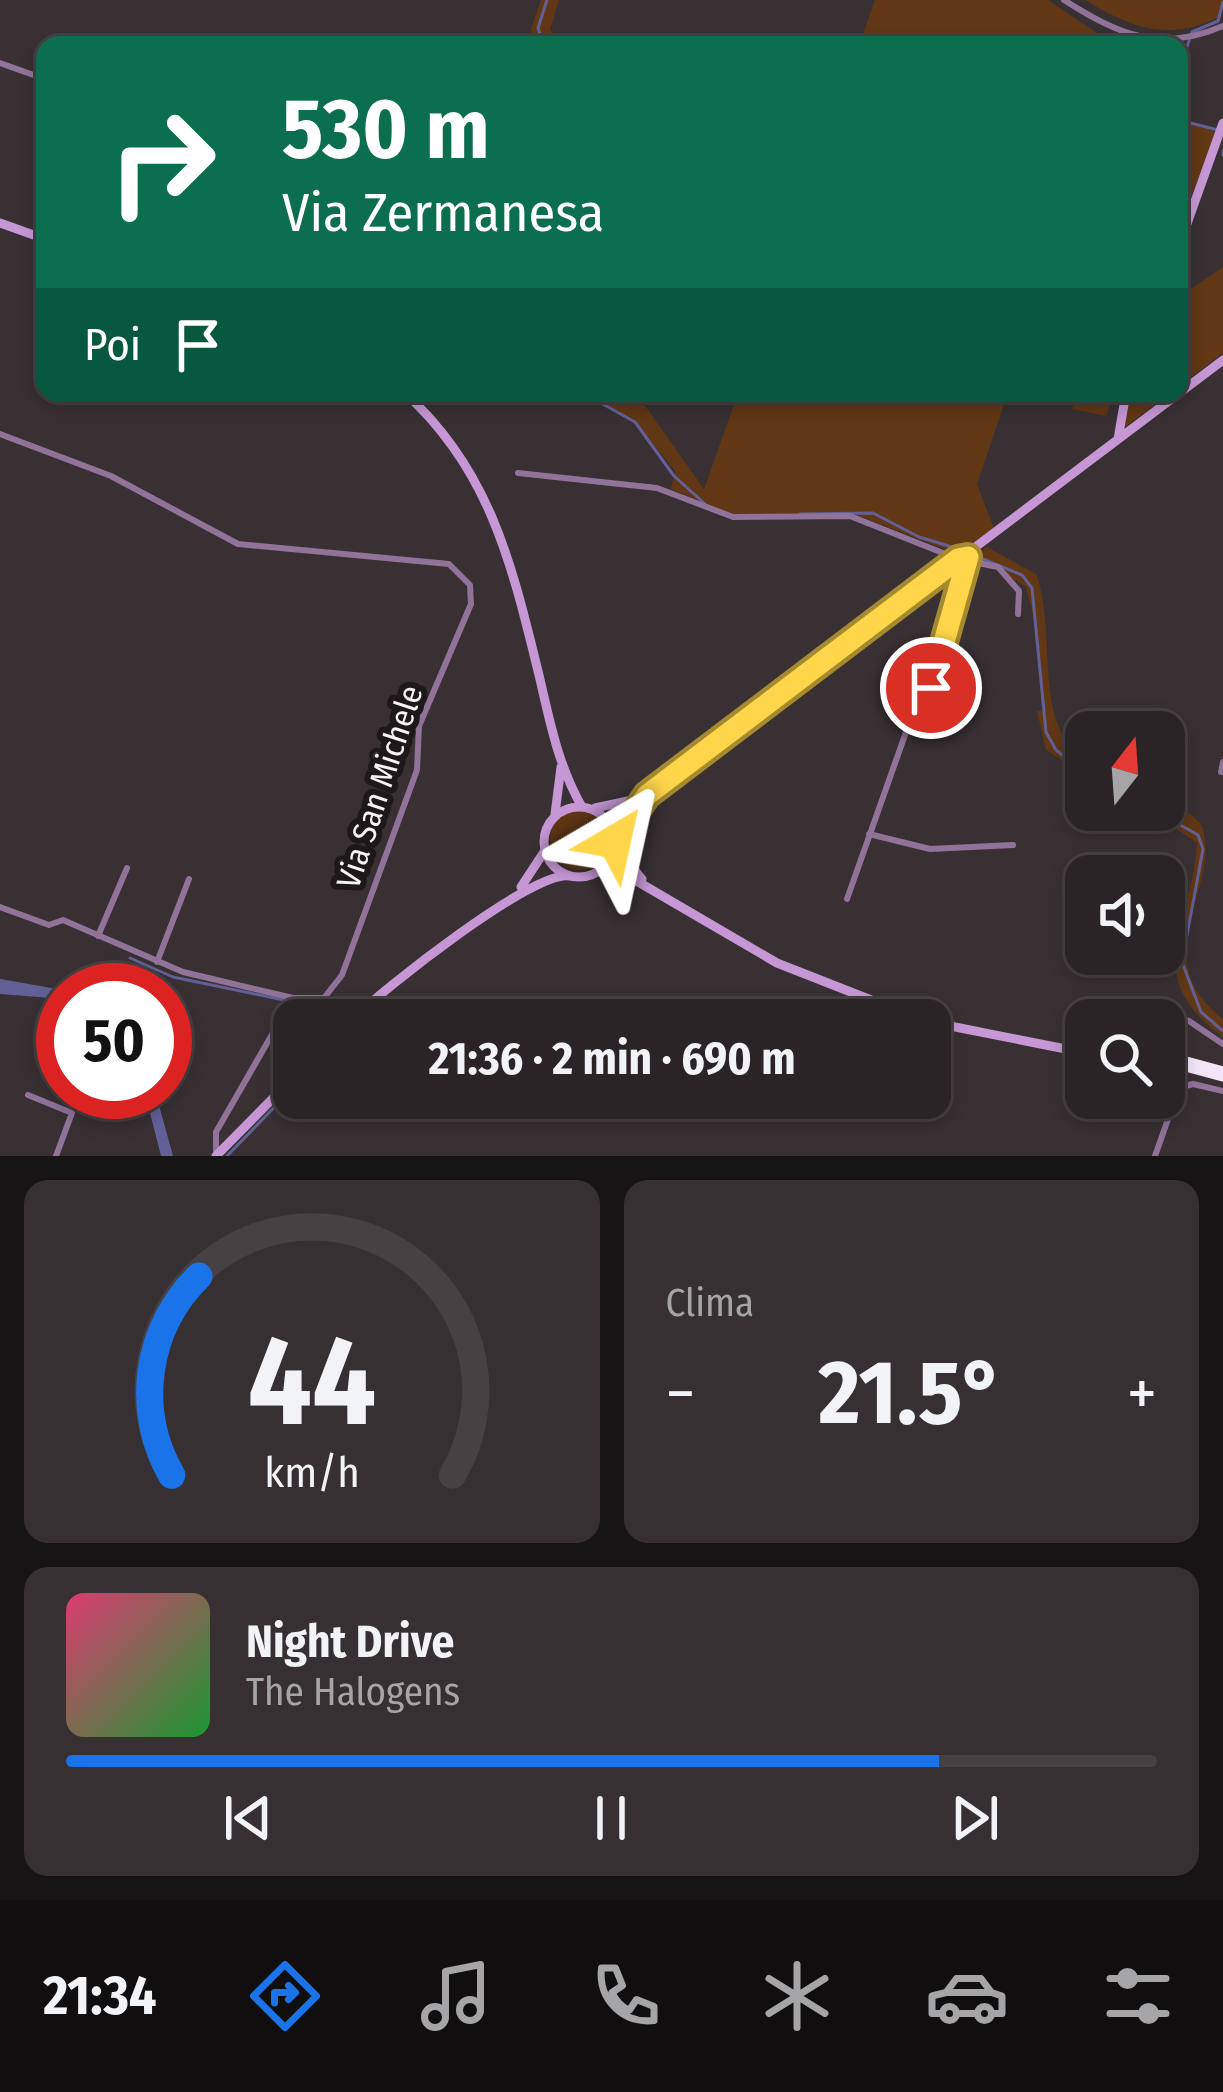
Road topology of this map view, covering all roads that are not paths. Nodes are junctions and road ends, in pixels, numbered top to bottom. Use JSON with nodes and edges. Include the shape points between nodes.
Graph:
{"nodes":[{"id":1,"x":1064,"y":0,"type":"edge"},
{"id":2,"x":1223,"y":26,"type":"edge"},
{"id":3,"x":1125,"y":36,"type":"edge"},
{"id":4,"x":1188,"y":39,"type":"edge"},
{"id":5,"x":0,"y":63,"type":"edge"},
{"id":6,"x":36,"y":76,"type":"edge"},
{"id":7,"x":1221,"y":129,"type":"edge"},
{"id":8,"x":1188,"y":221,"type":"edge"},
{"id":9,"x":0,"y":223,"type":"edge"},
{"id":10,"x":36,"y":236,"type":"edge"},
{"id":11,"x":1223,"y":361,"type":"edge"},
{"id":12,"x":1188,"y":387,"type":"edge"},
{"id":13,"x":413,"y":402,"type":"edge"},
{"id":14,"x":1124,"y":402,"type":"edge"},
{"id":15,"x":1169,"y":402,"type":"edge"},
{"id":16,"x":0,"y":434,"type":"edge"},
{"id":17,"x":1118,"y":440,"type":"junction"},
{"id":18,"x":518,"y":473,"type":"dead end"},
{"id":19,"x":966,"y":555,"type":"junction"},
{"id":20,"x":1018,"y":614,"type":"dead end"},
{"id":21,"x":1223,"y":762,"type":"edge"},
{"id":22,"x":561,"y":766,"type":"junction"},
{"id":23,"x":1220,"y":772,"type":"edge"},
{"id":24,"x":647,"y":795,"type":"junction"},
{"id":25,"x":585,"y":807,"type":"junction"},
{"id":26,"x":553,"y":818,"type":"junction"},
{"id":27,"x":869,"y":834,"type":"junction"},
{"id":28,"x":615,"y":843,"type":"junction"},
{"id":29,"x":1013,"y":845,"type":"dead end"},
{"id":30,"x":544,"y":847,"type":"junction"},
{"id":31,"x":128,"y":868,"type":"dead end"},
{"id":32,"x":598,"y":872,"type":"junction"},
{"id":33,"x":570,"y":876,"type":"junction"},
{"id":34,"x":189,"y":879,"type":"dead end"},
{"id":35,"x":655,"y":890,"type":"junction"},
{"id":36,"x":508,"y":899,"type":"junction"},
{"id":37,"x":847,"y":899,"type":"dead end"},
{"id":38,"x":0,"y":908,"type":"edge"},
{"id":39,"x":98,"y":935,"type":"junction"},
{"id":40,"x":157,"y":962,"type":"junction"},
{"id":41,"x":292,"y":998,"type":"junction"},
{"id":42,"x":324,"y":998,"type":"joint"},
{"id":43,"x":373,"y":999,"type":"edge"},
{"id":44,"x":869,"y":999,"type":"edge"},
{"id":45,"x":1185,"y":1021,"type":"edge"},
{"id":46,"x":951,"y":1026,"type":"edge"},
{"id":47,"x":1223,"y":1044,"type":"edge"},
{"id":48,"x":1065,"y":1049,"type":"edge"},
{"id":49,"x":1186,"y":1064,"type":"edge"},
{"id":50,"x":1221,"y":1070,"type":"edge"},
{"id":51,"x":1223,"y":1091,"type":"edge"},
{"id":52,"x":28,"y":1095,"type":"dead end"},
{"id":53,"x":273,"y":1098,"type":"edge"},
{"id":54,"x":56,"y":1156,"type":"edge"},
{"id":55,"x":216,"y":1156,"type":"edge"},
{"id":56,"x":1155,"y":1156,"type":"edge"}],
"edges":[{"from":1,"to":3,"type":"street"},
{"from":2,"to":4,"type":"street"},
{"from":5,"to":6,"type":"street"},
{"from":7,"to":8,"type":"main road"},
{"from":9,"to":10,"type":"main road"},
{"from":11,"to":12,"type":"main road"},
{"from":13,"to":22,"type":"main road","via":[[492,507]]},
{"from":14,"to":17,"type":"main road"},
{"from":15,"to":17,"type":"main road"},
{"from":16,"to":42,"type":"street","name":"Via San Michele","via":[[111,476],[238,544],[449,564],[470,585],[471,604],[419,726],[417,770],[342,975]]},
{"from":17,"to":19,"type":"main road"},
{"from":18,"to":19,"type":"street","via":[[658,488],[733,518],[850,516]]},
{"from":19,"to":20,"type":"street","via":[[1011,577]]},
{"from":19,"to":24,"type":"main road"},
{"from":19,"to":27,"type":"street","via":[[931,688],[910,718]]},
{"from":21,"to":23,"type":"street"},
{"from":22,"to":25,"type":"main road"},
{"from":22,"to":26,"type":"main road"},
{"from":24,"to":25,"type":"main road"},
{"from":24,"to":28,"type":"main road"},
{"from":25,"to":26,"type":"main road"},
{"from":25,"to":28,"type":"main road","via":[[606,819]]},
{"from":26,"to":30,"type":"main road"},
{"from":27,"to":29,"type":"street","via":[[931,849]]},
{"from":27,"to":37,"type":"street"},
{"from":28,"to":32,"type":"main road"},
{"from":28,"to":35,"type":"main road"},
{"from":30,"to":33,"type":"main road"},
{"from":30,"to":36,"type":"main road","via":[[534,872]]},
{"from":31,"to":39,"type":"street"},
{"from":32,"to":33,"type":"main road"},
{"from":32,"to":35,"type":"main road","via":[[618,871]]},
{"from":33,"to":36,"type":"main road","via":[[551,875]]},
{"from":34,"to":40,"type":"street"},
{"from":35,"to":44,"type":"main road","via":[[777,963]]},
{"from":36,"to":43,"type":"main road"},
{"from":38,"to":39,"type":"street"},
{"from":39,"to":40,"type":"street"},
{"from":40,"to":41,"type":"street"},
{"from":41,"to":42,"type":"street"},
{"from":41,"to":55,"type":"street","via":[[216,1132]]},
{"from":45,"to":47,"type":"street"},
{"from":46,"to":48,"type":"main road"},
{"from":49,"to":50,"type":"highway"},
{"from":51,"to":56,"type":"street","via":[[1179,1088]]},
{"from":52,"to":54,"type":"street","via":[[71,1113]]},
{"from":53,"to":55,"type":"main road"}]}
